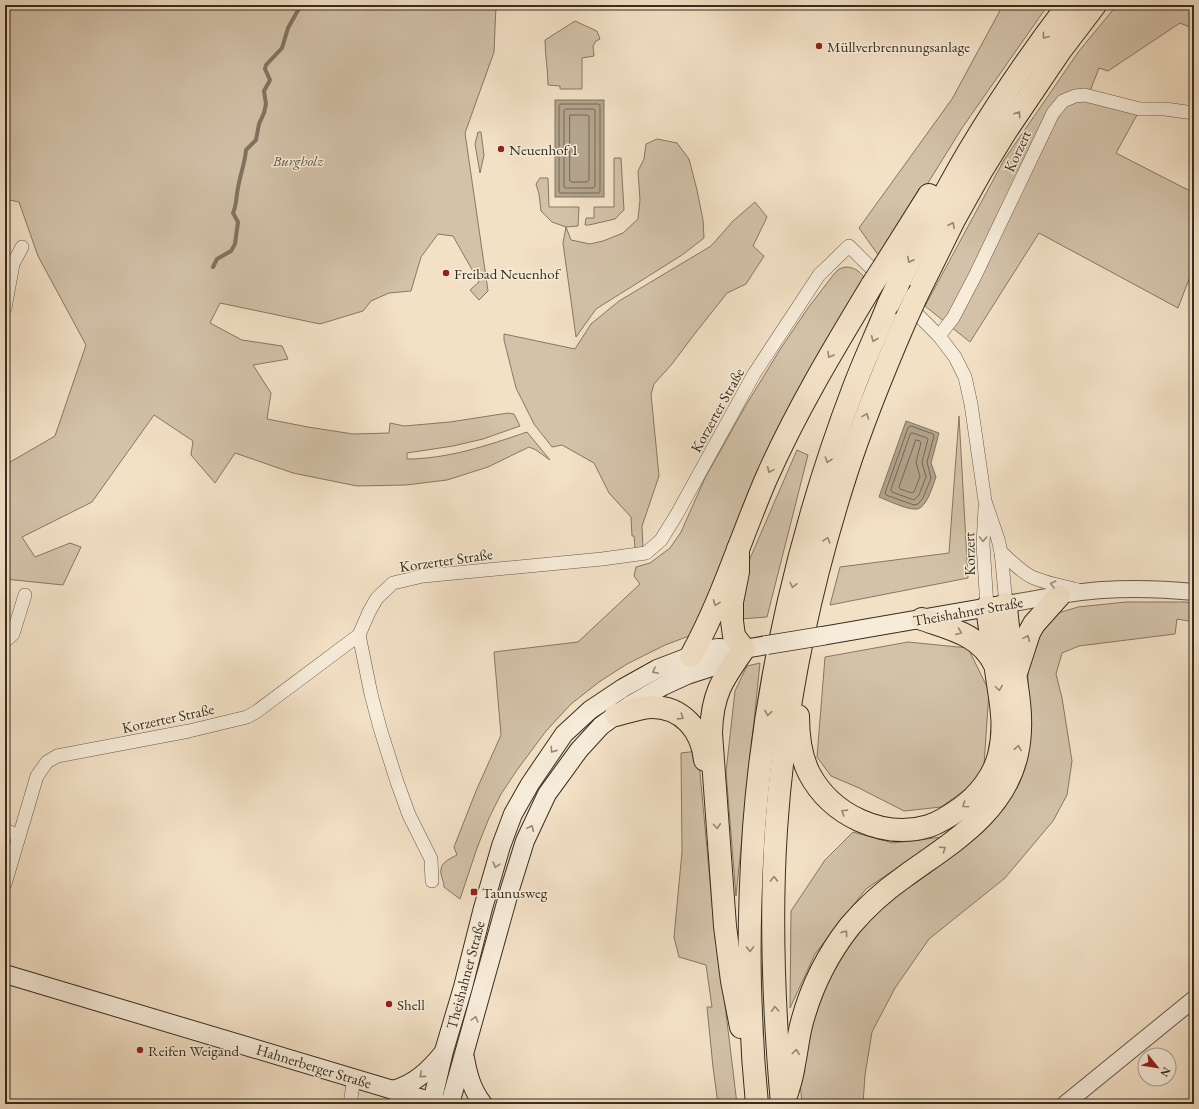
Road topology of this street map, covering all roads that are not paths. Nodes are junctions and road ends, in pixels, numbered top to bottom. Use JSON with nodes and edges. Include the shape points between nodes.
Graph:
{"nodes":[{"id":1,"x":1068,"y":5,"type":"edge"},
{"id":2,"x":1095,"y":5,"type":"edge"},
{"id":3,"x":1194,"y":114,"type":"edge"},
{"id":4,"x":849,"y":246,"type":"joint"},
{"id":5,"x":22,"y":247,"type":"dead end"},
{"id":6,"x":893,"y":273,"type":"junction"},
{"id":7,"x":5,"y":308,"type":"edge"},
{"id":8,"x":939,"y":336,"type":"junction"},
{"id":9,"x":985,"y":500,"type":"junction"},
{"id":10,"x":738,"y":549,"type":"junction"},
{"id":11,"x":1001,"y":552,"type":"junction"},
{"id":12,"x":1083,"y":592,"type":"junction"},
{"id":13,"x":1194,"y":592,"type":"edge"},
{"id":14,"x":25,"y":595,"type":"dead end"},
{"id":15,"x":1058,"y":596,"type":"junction"},
{"id":16,"x":996,"y":606,"type":"junction"},
{"id":17,"x":922,"y":619,"type":"junction"},
{"id":18,"x":359,"y":635,"type":"junction"},
{"id":19,"x":5,"y":641,"type":"edge"},
{"id":20,"x":744,"y":649,"type":"junction"},
{"id":21,"x":691,"y":656,"type":"junction"},
{"id":22,"x":799,"y":659,"type":"junction"},
{"id":23,"x":996,"y":666,"type":"junction"},
{"id":24,"x":1015,"y":675,"type":"junction"},
{"id":25,"x":616,"y":715,"type":"junction"},
{"id":26,"x":715,"y":788,"type":"junction"},
{"id":27,"x":5,"y":830,"type":"edge"},
{"id":28,"x":19,"y":836,"type":"junction"},
{"id":29,"x":432,"y":881,"type":"dead end"},
{"id":30,"x":5,"y":884,"type":"edge"},
{"id":31,"x":5,"y":974,"type":"edge"},
{"id":32,"x":463,"y":987,"type":"junction"},
{"id":33,"x":482,"y":992,"type":"junction"},
{"id":34,"x":1194,"y":999,"type":"edge"},
{"id":35,"x":444,"y":1051,"type":"junction"},
{"id":36,"x":464,"y":1057,"type":"junction"},
{"id":37,"x":354,"y":1078,"type":"junction"},
{"id":38,"x":394,"y":1090,"type":"junction"},
{"id":39,"x":436,"y":1103,"type":"edge"},
{"id":40,"x":350,"y":1104,"type":"edge"},
{"id":41,"x":450,"y":1104,"type":"edge"},
{"id":42,"x":483,"y":1104,"type":"edge"},
{"id":43,"x":756,"y":1104,"type":"edge"},
{"id":44,"x":784,"y":1104,"type":"edge"},
{"id":45,"x":1065,"y":1104,"type":"edge"}],
"edges":[{"from":1,"to":6,"type":"highway","one_way":true,"via":[[1021,70],[968,152],[930,193]]},
{"from":22,"to":2,"type":"highway","one_way":true,"bridge":true,"via":[[818,570],[846,472],[906,319],[944,240],[982,170],[1060,51]]},
{"from":3,"to":8,"type":"street","name":"Korzert","via":[[1165,109],[1140,109],[1085,95],[1063,101],[1052,113],[975,276],[953,318]]},
{"from":4,"to":8,"type":"street","name":"Korzert"},
{"from":4,"to":18,"type":"street","name":"Korzerter Straße","via":[[819,275],[754,374],[678,514],[661,540],[646,553],[423,576],[393,583],[377,598]]},
{"from":5,"to":7,"type":"street","via":[[13,264]]},
{"from":6,"to":10,"type":"highway","one_way":true,"bridge":true,"via":[[872,285],[825,363],[766,479]]},
{"from":6,"to":43,"type":"highway","one_way":true,"bridge":true,"via":[[890,303],[854,387],[811,515],[777,658],[760,765],[750,910],[750,1014]]},
{"from":8,"to":9,"type":"street","name":"Korzert","via":[[955,357],[965,377],[972,404]]},
{"from":9,"to":11,"type":"street","name":"Korzert"},
{"from":9,"to":16,"type":"street","name":"Korzert","one_way":true,"via":[[983,544]]},
{"from":10,"to":20,"type":"highway","via":[[732,621],[734,636]]},
{"from":10,"to":21,"type":"highway","one_way":true,"via":[[708,624]]},
{"from":12,"to":11,"type":"street","one_way":true,"via":[[1031,577]]},
{"from":11,"to":16,"type":"street","name":"Korzert"},
{"from":12,"to":13,"type":"street","name":"Theishahner Straße","via":[[1129,589]]},
{"from":12,"to":15,"type":"street","name":"Theishahner Straße"},
{"from":14,"to":19,"type":"street","via":[[13,634]]},
{"from":15,"to":16,"type":"street","name":"Theishahner Straße"},
{"from":24,"to":15,"type":"highway","one_way":true,"via":[[1029,633]]},
{"from":16,"to":17,"type":"main road","name":"Theishahner Straße"},
{"from":16,"to":23,"type":"highway"},
{"from":16,"to":24,"type":"highway","via":[[1008,633]]},
{"from":17,"to":20,"type":"main road","name":"Theishahner Straße","bridge":true},
{"from":17,"to":23,"type":"highway","one_way":true,"via":[[966,635],[987,651]]},
{"from":18,"to":28,"type":"street","name":"Korzerter Straße","via":[[247,717],[189,731],[57,756],[47,762],[37,776]]},
{"from":18,"to":29,"type":"street","via":[[380,728],[409,815],[431,859]]},
{"from":20,"to":21,"type":"main road","name":"Theishahner Straße","via":[[718,648]]},
{"from":20,"to":25,"type":"main road","name":"Theishahner Straße","via":[[718,665],[658,688]]},
{"from":20,"to":26,"type":"highway","via":[[726,675],[715,701],[711,733]]},
{"from":21,"to":32,"type":"main road","name":"Theishahner Straße","one_way":true,"via":[[657,669],[590,710],[564,734],[542,765],[513,814],[501,846]]},
{"from":23,"to":22,"type":"highway","one_way":true,"via":[[1003,718],[999,757],[992,773],[970,802],[947,818],[930,826],[902,830],[873,825],[836,807],[808,772],[798,735]]},
{"from":44,"to":22,"type":"highway","one_way":true,"via":[[778,1059],[774,979],[774,874],[781,770]]},
{"from":44,"to":24,"type":"highway","one_way":true,"via":[[808,1002],[817,980],[842,937],[862,913],[884,893],[984,816],[1003,791],[1017,754],[1021,731],[1020,700]]},
{"from":25,"to":26,"type":"highway","one_way":true,"via":[[655,707],[686,720],[699,738]]},
{"from":33,"to":25,"type":"main road","name":"Theishahner Straße","one_way":true,"via":[[525,841],[547,794],[579,750],[601,726]]},
{"from":26,"to":43,"type":"highway","one_way":true,"via":[[725,926],[732,981]]},
{"from":27,"to":28,"type":"street"},
{"from":28,"to":30,"type":"street","name":"Korzerter Straße"},
{"from":31,"to":37,"type":"main road","name":"Hahnerberger Straße"},
{"from":32,"to":33,"type":"main road","via":[[470,996],[474,997]]},
{"from":32,"to":35,"type":"main road","name":"Theishahner Straße"},
{"from":36,"to":33,"type":"main road","name":"Theishahner Straße","one_way":true},
{"from":34,"to":45,"type":"street"},
{"from":35,"to":38,"type":"main road","one_way":true,"via":[[418,1079]]},
{"from":35,"to":39,"type":"main road","name":"Theishahner Straße"},
{"from":36,"to":41,"type":"main road","name":"Theishahner Straße"},
{"from":36,"to":42,"type":"main road","via":[[472,1086]]},
{"from":37,"to":38,"type":"main road","name":"Hahnerberger Straße"},
{"from":37,"to":40,"type":"street"},
{"from":38,"to":39,"type":"main road","name":"Hahnerberger Straße"}]}
